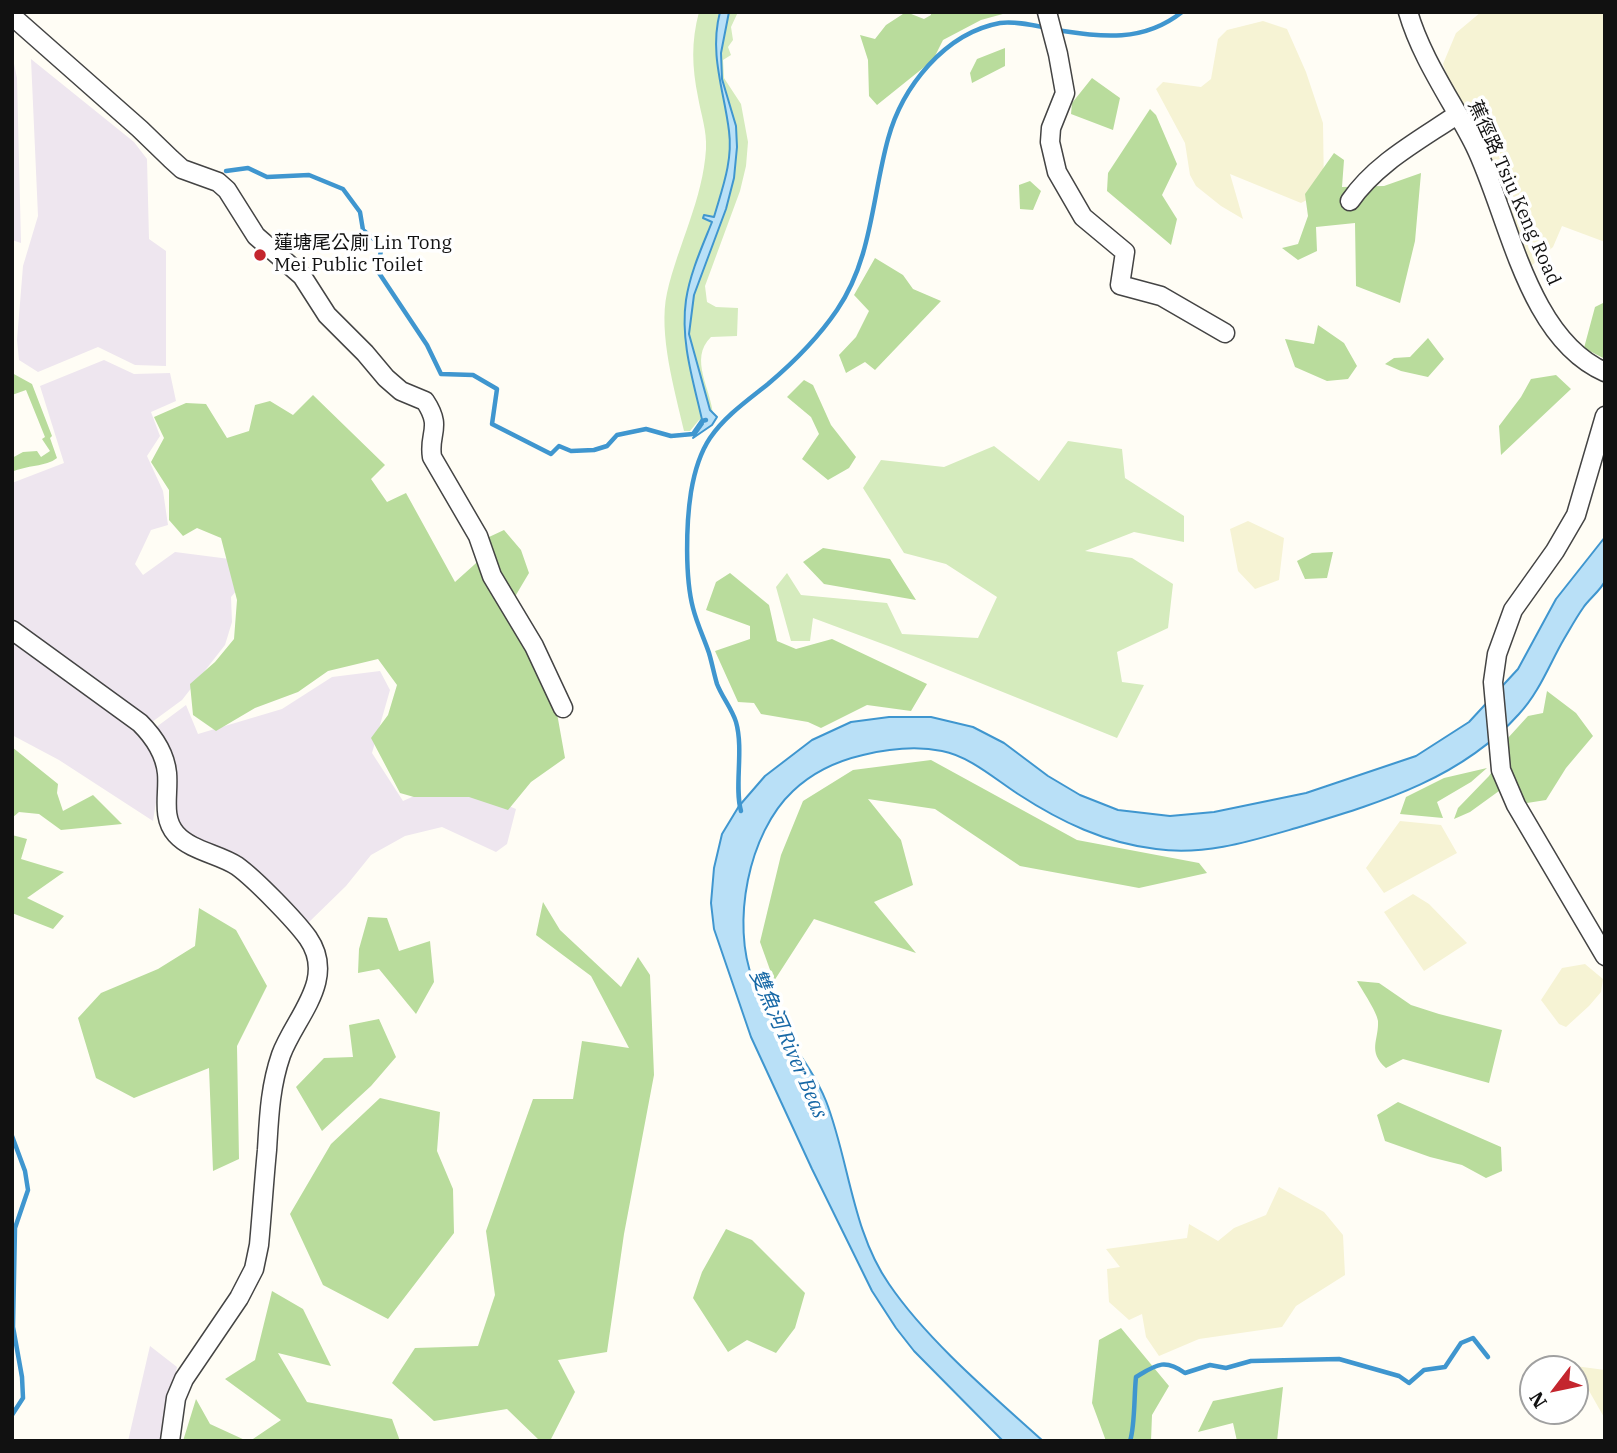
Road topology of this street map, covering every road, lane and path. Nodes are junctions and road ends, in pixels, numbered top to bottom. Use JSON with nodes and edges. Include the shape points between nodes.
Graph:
{"nodes":[{"id":1,"x":1408,"y":12,"type":"edge"},
{"id":2,"x":1048,"y":14,"type":"edge"},
{"id":3,"x":12,"y":16,"type":"edge"},
{"id":4,"x":1458,"y":114,"type":"junction"},
{"id":5,"x":1350,"y":201,"type":"dead end"},
{"id":6,"x":1225,"y":333,"type":"dead end"},
{"id":7,"x":1605,"y":372,"type":"edge"},
{"id":8,"x":1605,"y":416,"type":"edge"},
{"id":9,"x":12,"y":630,"type":"edge"},
{"id":10,"x":563,"y":708,"type":"dead end"},
{"id":11,"x":1605,"y":956,"type":"edge"},
{"id":12,"x":170,"y":1441,"type":"edge"}],
"edges":[{"from":1,"to":4,"type":"street","name":"蕉徑路 Tsiu Keng Road"},
{"from":2,"to":6,"type":"street","via":[[1065,93],[1051,128],[1057,172],[1083,217],[1125,253],[1121,285],[1161,296]]},
{"from":3,"to":10,"type":"street","via":[[182,169],[227,190],[256,236],[302,276],[327,315],[386,379],[425,401],[435,422],[432,457],[478,536],[492,576],[534,646]]},
{"from":4,"to":5,"type":"street","via":[[1391,159]]},
{"from":4,"to":7,"type":"street","name":"蕉徑路 Tsiu Keng Road","via":[[1517,257],[1549,321],[1578,358]]},
{"from":8,"to":11,"type":"street","via":[[1576,515],[1513,610],[1497,654],[1493,682],[1501,770],[1516,805]]},
{"from":9,"to":12,"type":"street","via":[[150,733],[163,755],[167,820],[174,832],[183,841],[237,866],[265,891],[308,939],[319,973],[271,1087],[254,1269],[184,1379],[176,1398]]}]}
